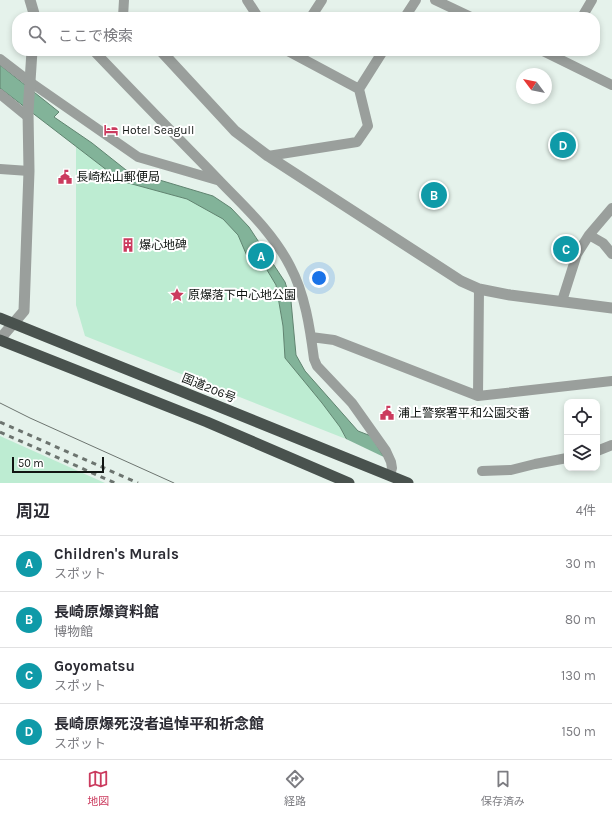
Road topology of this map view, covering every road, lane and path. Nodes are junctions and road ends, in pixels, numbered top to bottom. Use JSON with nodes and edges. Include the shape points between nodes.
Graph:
{"nodes":[{"id":1,"x":30,"y":0,"type":"edge"},
{"id":2,"x":125,"y":0,"type":"edge"},
{"id":3,"x":247,"y":0,"type":"edge"},
{"id":4,"x":322,"y":0,"type":"edge"},
{"id":5,"x":416,"y":0,"type":"edge"},
{"id":6,"x":435,"y":0,"type":"edge"},
{"id":7,"x":592,"y":0,"type":"edge"},
{"id":8,"x":34,"y":12,"type":"edge"},
{"id":9,"x":124,"y":12,"type":"edge"},
{"id":10,"x":255,"y":12,"type":"edge"},
{"id":11,"x":314,"y":12,"type":"edge"},
{"id":12,"x":408,"y":12,"type":"edge"},
{"id":13,"x":460,"y":12,"type":"edge"},
{"id":14,"x":585,"y":12,"type":"edge"},
{"id":15,"x":32,"y":56,"type":"edge"},
{"id":16,"x":99,"y":56,"type":"edge"},
{"id":17,"x":166,"y":56,"type":"edge"},
{"id":18,"x":298,"y":56,"type":"edge"},
{"id":19,"x":380,"y":56,"type":"edge"},
{"id":20,"x":563,"y":56,"type":"edge"},
{"id":21,"x":0,"y":59,"type":"edge"},
{"id":22,"x":30,"y":84,"type":"junction"},
{"id":23,"x":612,"y":85,"type":"edge"},
{"id":24,"x":359,"y":89,"type":"junction"},
{"id":25,"x":0,"y":94,"type":"edge"},
{"id":26,"x":28,"y":115,"type":"junction"},
{"id":27,"x":268,"y":156,"type":"junction"},
{"id":28,"x":0,"y":169,"type":"edge"},
{"id":29,"x":29,"y":171,"type":"junction"},
{"id":30,"x":219,"y":181,"type":"junction"},
{"id":31,"x":612,"y":208,"type":"edge"},
{"id":32,"x":589,"y":234,"type":"junction"},
{"id":33,"x":612,"y":254,"type":"edge"},
{"id":34,"x":479,"y":289,"type":"junction"},
{"id":35,"x":562,"y":301,"type":"junction"},
{"id":36,"x":612,"y":308,"type":"edge"},
{"id":37,"x":0,"y":318,"type":"edge"},
{"id":38,"x":12,"y":323,"type":"junction"},
{"id":39,"x":311,"y":337,"type":"junction"},
{"id":40,"x":0,"y":339,"type":"edge"},
{"id":41,"x":612,"y":381,"type":"edge"},
{"id":42,"x":478,"y":396,"type":"junction"},
{"id":43,"x":612,"y":445,"type":"edge"},
{"id":44,"x":600,"y":450,"type":"edge"},
{"id":45,"x":564,"y":459,"type":"edge"},
{"id":46,"x":482,"y":471,"type":"dead end"},
{"id":47,"x":390,"y":475,"type":"junction"},
{"id":48,"x":349,"y":483,"type":"edge"},
{"id":49,"x":408,"y":483,"type":"edge"}],
"edges":[{"from":1,"to":8,"type":"street"},
{"from":2,"to":9,"type":"street"},
{"from":3,"to":10,"type":"street"},
{"from":4,"to":11,"type":"street"},
{"from":5,"to":12,"type":"street"},
{"from":6,"to":13,"type":"street"},
{"from":7,"to":14,"type":"street"},
{"from":15,"to":22,"type":"street"},
{"from":16,"to":30,"type":"street"},
{"from":17,"to":27,"type":"street","via":[[235,130]]},
{"from":18,"to":24,"type":"street"},
{"from":19,"to":24,"type":"street"},
{"from":20,"to":23,"type":"street"},
{"from":21,"to":22,"type":"street"},
{"from":22,"to":26,"type":"street"},
{"from":22,"to":30,"type":"street","via":[[138,157]]},
{"from":24,"to":27,"type":"street","via":[[368,126],[357,142]]},
{"from":25,"to":26,"type":"street"},
{"from":26,"to":29,"type":"street"},
{"from":27,"to":34,"type":"street","via":[[461,282]]},
{"from":28,"to":29,"type":"street"},
{"from":29,"to":38,"type":"street","via":[[24,310]]},
{"from":30,"to":39,"type":"street","via":[[267,231],[290,265],[298,282]]},
{"from":31,"to":32,"type":"street"},
{"from":32,"to":33,"type":"street","via":[[603,243]]},
{"from":32,"to":35,"type":"street","via":[[577,254]]},
{"from":34,"to":35,"type":"street"},
{"from":34,"to":42,"type":"street"},
{"from":35,"to":36,"type":"street"},
{"from":37,"to":38,"type":"highway","name":"国道206号"},
{"from":38,"to":40,"type":"street"},
{"from":38,"to":47,"type":"highway","name":"国道206号"},
{"from":39,"to":42,"type":"street","via":[[334,340]]},
{"from":39,"to":47,"type":"street","via":[[317,366],[352,403],[386,451],[391,462]]},
{"from":40,"to":48,"type":"highway","via":[[207,422]]},
{"from":41,"to":42,"type":"street"},
{"from":43,"to":44,"type":"street"},
{"from":45,"to":46,"type":"street","via":[[511,470]]},
{"from":47,"to":49,"type":"highway","name":"国道206号"}]}
